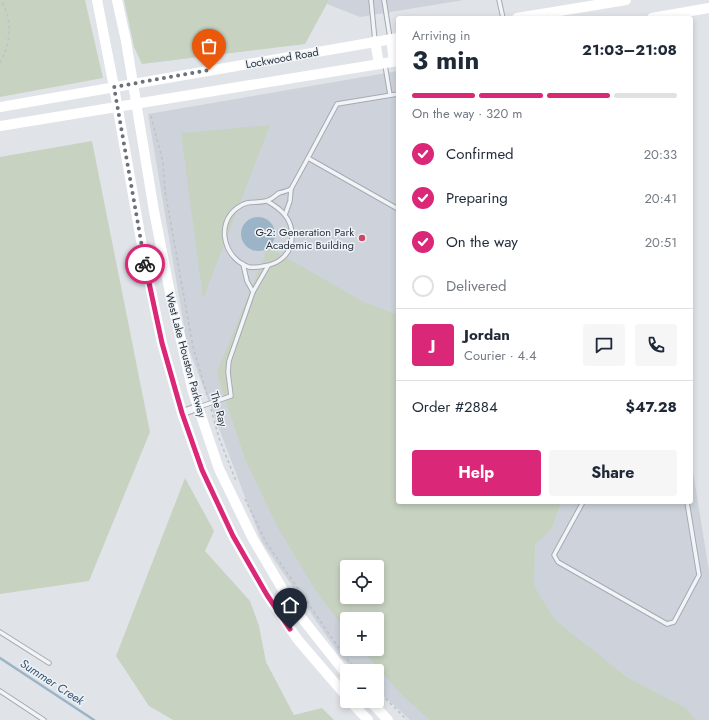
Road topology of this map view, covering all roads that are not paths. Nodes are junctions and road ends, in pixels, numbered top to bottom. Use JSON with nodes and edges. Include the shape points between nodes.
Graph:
{"nodes":[{"id":1,"x":97,"y":0,"type":"edge"},
{"id":2,"x":117,"y":0,"type":"edge"},
{"id":3,"x":371,"y":0,"type":"edge"},
{"id":4,"x":384,"y":0,"type":"edge"},
{"id":5,"x":499,"y":0,"type":"edge"},
{"id":6,"x":626,"y":0,"type":"edge"},
{"id":7,"x":709,"y":8,"type":"edge"},
{"id":8,"x":503,"y":16,"type":"edge"},
{"id":9,"x":529,"y":16,"type":"edge"},
{"id":10,"x":663,"y":16,"type":"edge"},
{"id":11,"x":394,"y":38,"type":"edge"},
{"id":12,"x":375,"y":41,"type":"junction"},
{"id":13,"x":389,"y":62,"type":"edge"},
{"id":14,"x":133,"y":84,"type":"junction"},
{"id":15,"x":114,"y":87,"type":"junction"},
{"id":16,"x":396,"y":94,"type":"edge"},
{"id":17,"x":390,"y":95,"type":"junction"},
{"id":18,"x":136,"y":104,"type":"junction"},
{"id":19,"x":0,"y":107,"type":"edge"},
{"id":20,"x":118,"y":107,"type":"junction"},
{"id":21,"x":0,"y":126,"type":"edge"},
{"id":22,"x":308,"y":158,"type":"junction"},
{"id":23,"x":291,"y":189,"type":"junction"},
{"id":24,"x":266,"y":201,"type":"junction"},
{"id":25,"x":396,"y":208,"type":"edge"},
{"id":26,"x":285,"y":215,"type":"junction"},
{"id":27,"x":243,"y":264,"type":"junction"},
{"id":28,"x":268,"y":266,"type":"junction"},
{"id":29,"x":253,"y":292,"type":"junction"},
{"id":30,"x":198,"y":407,"type":"junction"},
{"id":31,"x":182,"y":413,"type":"junction"},
{"id":32,"x":583,"y":504,"type":"edge"},
{"id":33,"x":687,"y":504,"type":"edge"},
{"id":34,"x":0,"y":632,"type":"edge"},
{"id":35,"x":49,"y":663,"type":"dead end"},
{"id":36,"x":340,"y":666,"type":"edge"},
{"id":37,"x":340,"y":689,"type":"edge"},
{"id":38,"x":0,"y":691,"type":"edge"},
{"id":39,"x":357,"y":708,"type":"edge"},
{"id":40,"x":377,"y":708,"type":"edge"},
{"id":41,"x":44,"y":720,"type":"edge"},
{"id":42,"x":368,"y":720,"type":"edge"},
{"id":43,"x":388,"y":720,"type":"edge"}],
"edges":[{"from":1,"to":15,"type":"main road","name":"West Lake Houston Parkway"},
{"from":2,"to":14,"type":"main road","name":"West Lake Houston Parkway"},
{"from":3,"to":12,"type":"lane"},
{"from":4,"to":11,"type":"lane"},
{"from":5,"to":8,"type":"lane"},
{"from":6,"to":9,"type":"main road"},
{"from":7,"to":10,"type":"main road"},
{"from":11,"to":12,"type":"main road","name":"Lockwood Road"},
{"from":11,"to":13,"type":"main road"},
{"from":12,"to":13,"type":"main road"},
{"from":12,"to":14,"type":"main road","name":"Lockwood Road"},
{"from":13,"to":17,"type":"lane"},
{"from":13,"to":18,"type":"main road","name":"Lockwood Road"},
{"from":14,"to":15,"type":"main road","name":"Lockwood Road"},
{"from":14,"to":18,"type":"main road","name":"West Lake Houston Parkway"},
{"from":15,"to":19,"type":"main road","name":"Lockwood Road"},
{"from":15,"to":20,"type":"main road","name":"West Lake Houston Parkway"},
{"from":16,"to":17,"type":"lane"},
{"from":17,"to":22,"type":"lane","via":[[337,104]]},
{"from":18,"to":20,"type":"main road","name":"Lockwood Road"},
{"from":18,"to":30,"type":"main road","name":"West Lake Houston Parkway","via":[[169,291]]},
{"from":20,"to":21,"type":"main road","name":"Lockwood Road"},
{"from":20,"to":31,"type":"main road","name":"West Lake Houston Parkway","via":[[144,257],[162,343]]},
{"from":22,"to":23,"type":"lane"},
{"from":22,"to":25,"type":"lane"},
{"from":23,"to":24,"type":"lane"},
{"from":23,"to":26,"type":"lane"},
{"from":24,"to":26,"type":"lane","via":[[280,208]]},
{"from":24,"to":27,"type":"lane","via":[[242,205],[226,220],[224,231],[227,246],[234,257]]},
{"from":26,"to":28,"type":"lane","via":[[292,230],[291,246],[281,260]]},
{"from":27,"to":28,"type":"lane","via":[[250,267]]},
{"from":27,"to":29,"type":"lane"},
{"from":28,"to":29,"type":"lane"},
{"from":29,"to":30,"type":"lane","via":[[228,361],[231,396]]},
{"from":30,"to":31,"type":"street"},
{"from":30,"to":36,"type":"main road","name":"West Lake Houston Parkway","via":[[219,469],[253,539],[293,607]]},
{"from":31,"to":37,"type":"main road","name":"West Lake Houston Parkway","via":[[202,470],[233,536],[267,595],[298,640]]},
{"from":32,"to":33,"type":"lane","via":[[554,554],[558,562],[667,624],[674,622],[699,575]]},
{"from":34,"to":35,"type":"lane"},
{"from":38,"to":41,"type":"lane"},
{"from":39,"to":42,"type":"main road"},
{"from":40,"to":43,"type":"main road"}]}
